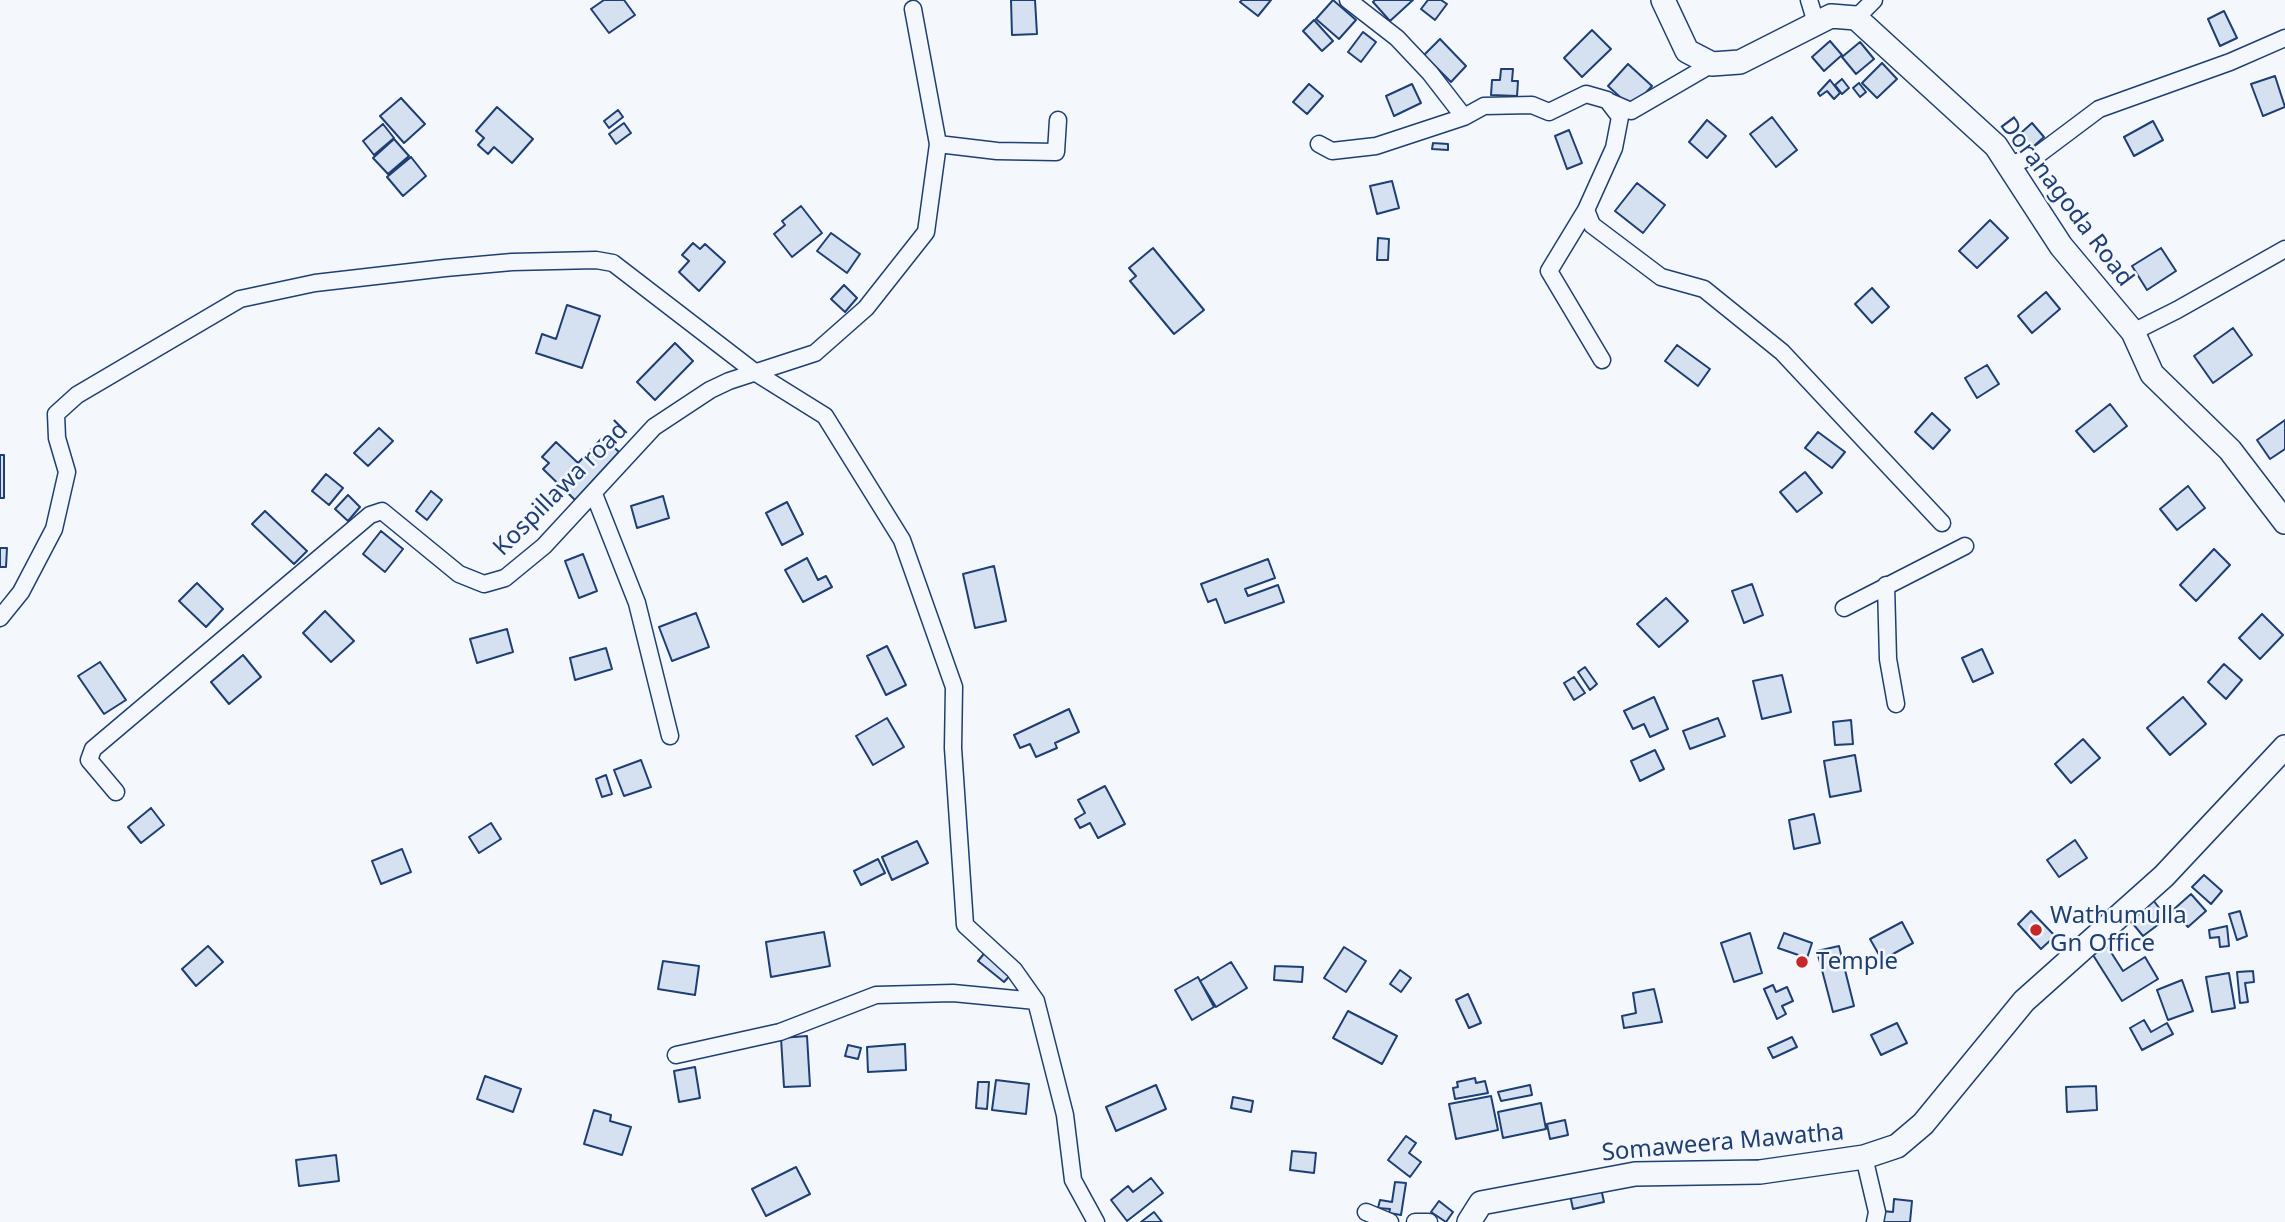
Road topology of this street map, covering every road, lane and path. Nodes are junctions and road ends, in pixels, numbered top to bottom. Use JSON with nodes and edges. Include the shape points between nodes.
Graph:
{"nodes":[{"id":1,"x":1348,"y":0,"type":"edge"},
{"id":2,"x":1662,"y":0,"type":"edge"},
{"id":3,"x":1809,"y":0,"type":"edge"},
{"id":4,"x":1874,"y":0,"type":"edge"},
{"id":5,"x":913,"y":9,"type":"dead end"},
{"id":6,"x":1856,"y":18,"type":"junction"},
{"id":7,"x":1816,"y":23,"type":"junction"},
{"id":8,"x":2285,"y":38,"type":"edge"},
{"id":9,"x":1712,"y":64,"type":"junction"},
{"id":10,"x":1607,"y":100,"type":"junction"},
{"id":11,"x":1464,"y":117,"type":"junction"},
{"id":12,"x":1058,"y":120,"type":"dead end"},
{"id":13,"x":938,"y":144,"type":"junction"},
{"id":14,"x":1319,"y":144,"type":"dead end"},
{"id":15,"x":2009,"y":165,"type":"junction"},
{"id":16,"x":1586,"y":210,"type":"junction"},
{"id":17,"x":2285,"y":248,"type":"edge"},
{"id":18,"x":2133,"y":332,"type":"junction"},
{"id":19,"x":1602,"y":360,"type":"dead end"},
{"id":20,"x":756,"y":373,"type":"junction"},
{"id":21,"x":594,"y":494,"type":"junction"},
{"id":22,"x":2285,"y":522,"type":"edge"},
{"id":23,"x":1942,"y":523,"type":"dead end"},
{"id":24,"x":1965,"y":546,"type":"dead end"},
{"id":25,"x":1886,"y":585,"type":"junction"},
{"id":26,"x":1844,"y":608,"type":"dead end"},
{"id":27,"x":0,"y":618,"type":"edge"},
{"id":28,"x":1896,"y":704,"type":"dead end"},
{"id":29,"x":670,"y":736,"type":"dead end"},
{"id":30,"x":2285,"y":747,"type":"edge"},
{"id":31,"x":116,"y":792,"type":"dead end"},
{"id":32,"x":1036,"y":1001,"type":"junction"},
{"id":33,"x":676,"y":1055,"type":"dead end"},
{"id":34,"x":1864,"y":1157,"type":"junction"},
{"id":35,"x":1366,"y":1212,"type":"dead end"},
{"id":36,"x":1096,"y":1222,"type":"edge"},
{"id":37,"x":1390,"y":1222,"type":"edge"},
{"id":38,"x":1415,"y":1222,"type":"edge"},
{"id":39,"x":1429,"y":1222,"type":"edge"},
{"id":40,"x":1469,"y":1222,"type":"edge"},
{"id":41,"x":1875,"y":1222,"type":"edge"}],
"edges":[{"from":1,"to":11,"type":"street","via":[[1397,38]]},
{"from":2,"to":9,"type":"street","via":[[1687,51]]},
{"from":3,"to":7,"type":"street"},
{"from":4,"to":6,"type":"street"},
{"from":5,"to":13,"type":"street","name":"Kospillawa road"},
{"from":6,"to":7,"type":"street","via":[[1831,16]]},
{"from":6,"to":15,"type":"street","name":"Doranagoda Road","via":[[1996,146]]},
{"from":7,"to":9,"type":"street","via":[[1740,62]]},
{"from":8,"to":15,"type":"street","via":[[2099,109],[2039,154]]},
{"from":9,"to":10,"type":"street","via":[[1631,111]]},
{"from":10,"to":11,"type":"street","via":[[1586,94],[1549,112],[1532,105],[1484,106]]},
{"from":10,"to":16,"type":"street","via":[[1620,117],[1614,148]]},
{"from":11,"to":14,"type":"street","via":[[1376,146],[1332,151]]},
{"from":12,"to":13,"type":"street","via":[[1056,152]]},
{"from":13,"to":20,"type":"street","name":"Kospillawa road","via":[[926,232],[866,308],[816,353]]},
{"from":15,"to":18,"type":"street","name":"Doranagoda Road","via":[[2061,246]]},
{"from":16,"to":19,"type":"street","via":[[1549,271]]},
{"from":16,"to":23,"type":"street","via":[[1592,225],[1661,277],[1703,289],[1783,352]]},
{"from":17,"to":18,"type":"street"},
{"from":18,"to":22,"type":"street","name":"Doranagoda Road","via":[[2152,374],[2230,450]]},
{"from":20,"to":21,"type":"street","name":"Kospillawa road","via":[[710,390],[654,426]]},
{"from":20,"to":27,"type":"street","via":[[629,273],[596,260],[512,262],[368,276],[240,299],[77,395],[56,414],[66,472],[54,529],[21,592]]},
{"from":20,"to":32,"type":"street","via":[[825,416],[902,540],[954,687],[953,748],[965,925],[1014,970]]},
{"from":21,"to":29,"type":"street","via":[[637,603]]},
{"from":21,"to":31,"type":"street","name":"Kospillawa road","via":[[544,547],[505,578],[484,584],[459,574],[382,511],[370,515],[93,749],[89,761]]},
{"from":24,"to":25,"type":"street"},
{"from":25,"to":26,"type":"street"},
{"from":25,"to":28,"type":"street","via":[[1888,660]]},
{"from":30,"to":34,"type":"street","name":"Somaweera Mawatha","via":[[2164,876],[2024,1001],[1923,1124],[1898,1146]]},
{"from":32,"to":33,"type":"street","via":[[953,993],[876,995],[780,1032]]},
{"from":32,"to":36,"type":"street","via":[[1065,1115],[1073,1180]]},
{"from":34,"to":40,"type":"street","name":"Somaweera Mawatha","via":[[1760,1171],[1634,1174],[1481,1203]]},
{"from":34,"to":41,"type":"street","via":[[1877,1212]]},
{"from":35,"to":37,"type":"street"},
{"from":38,"to":39,"type":"street"}]}
